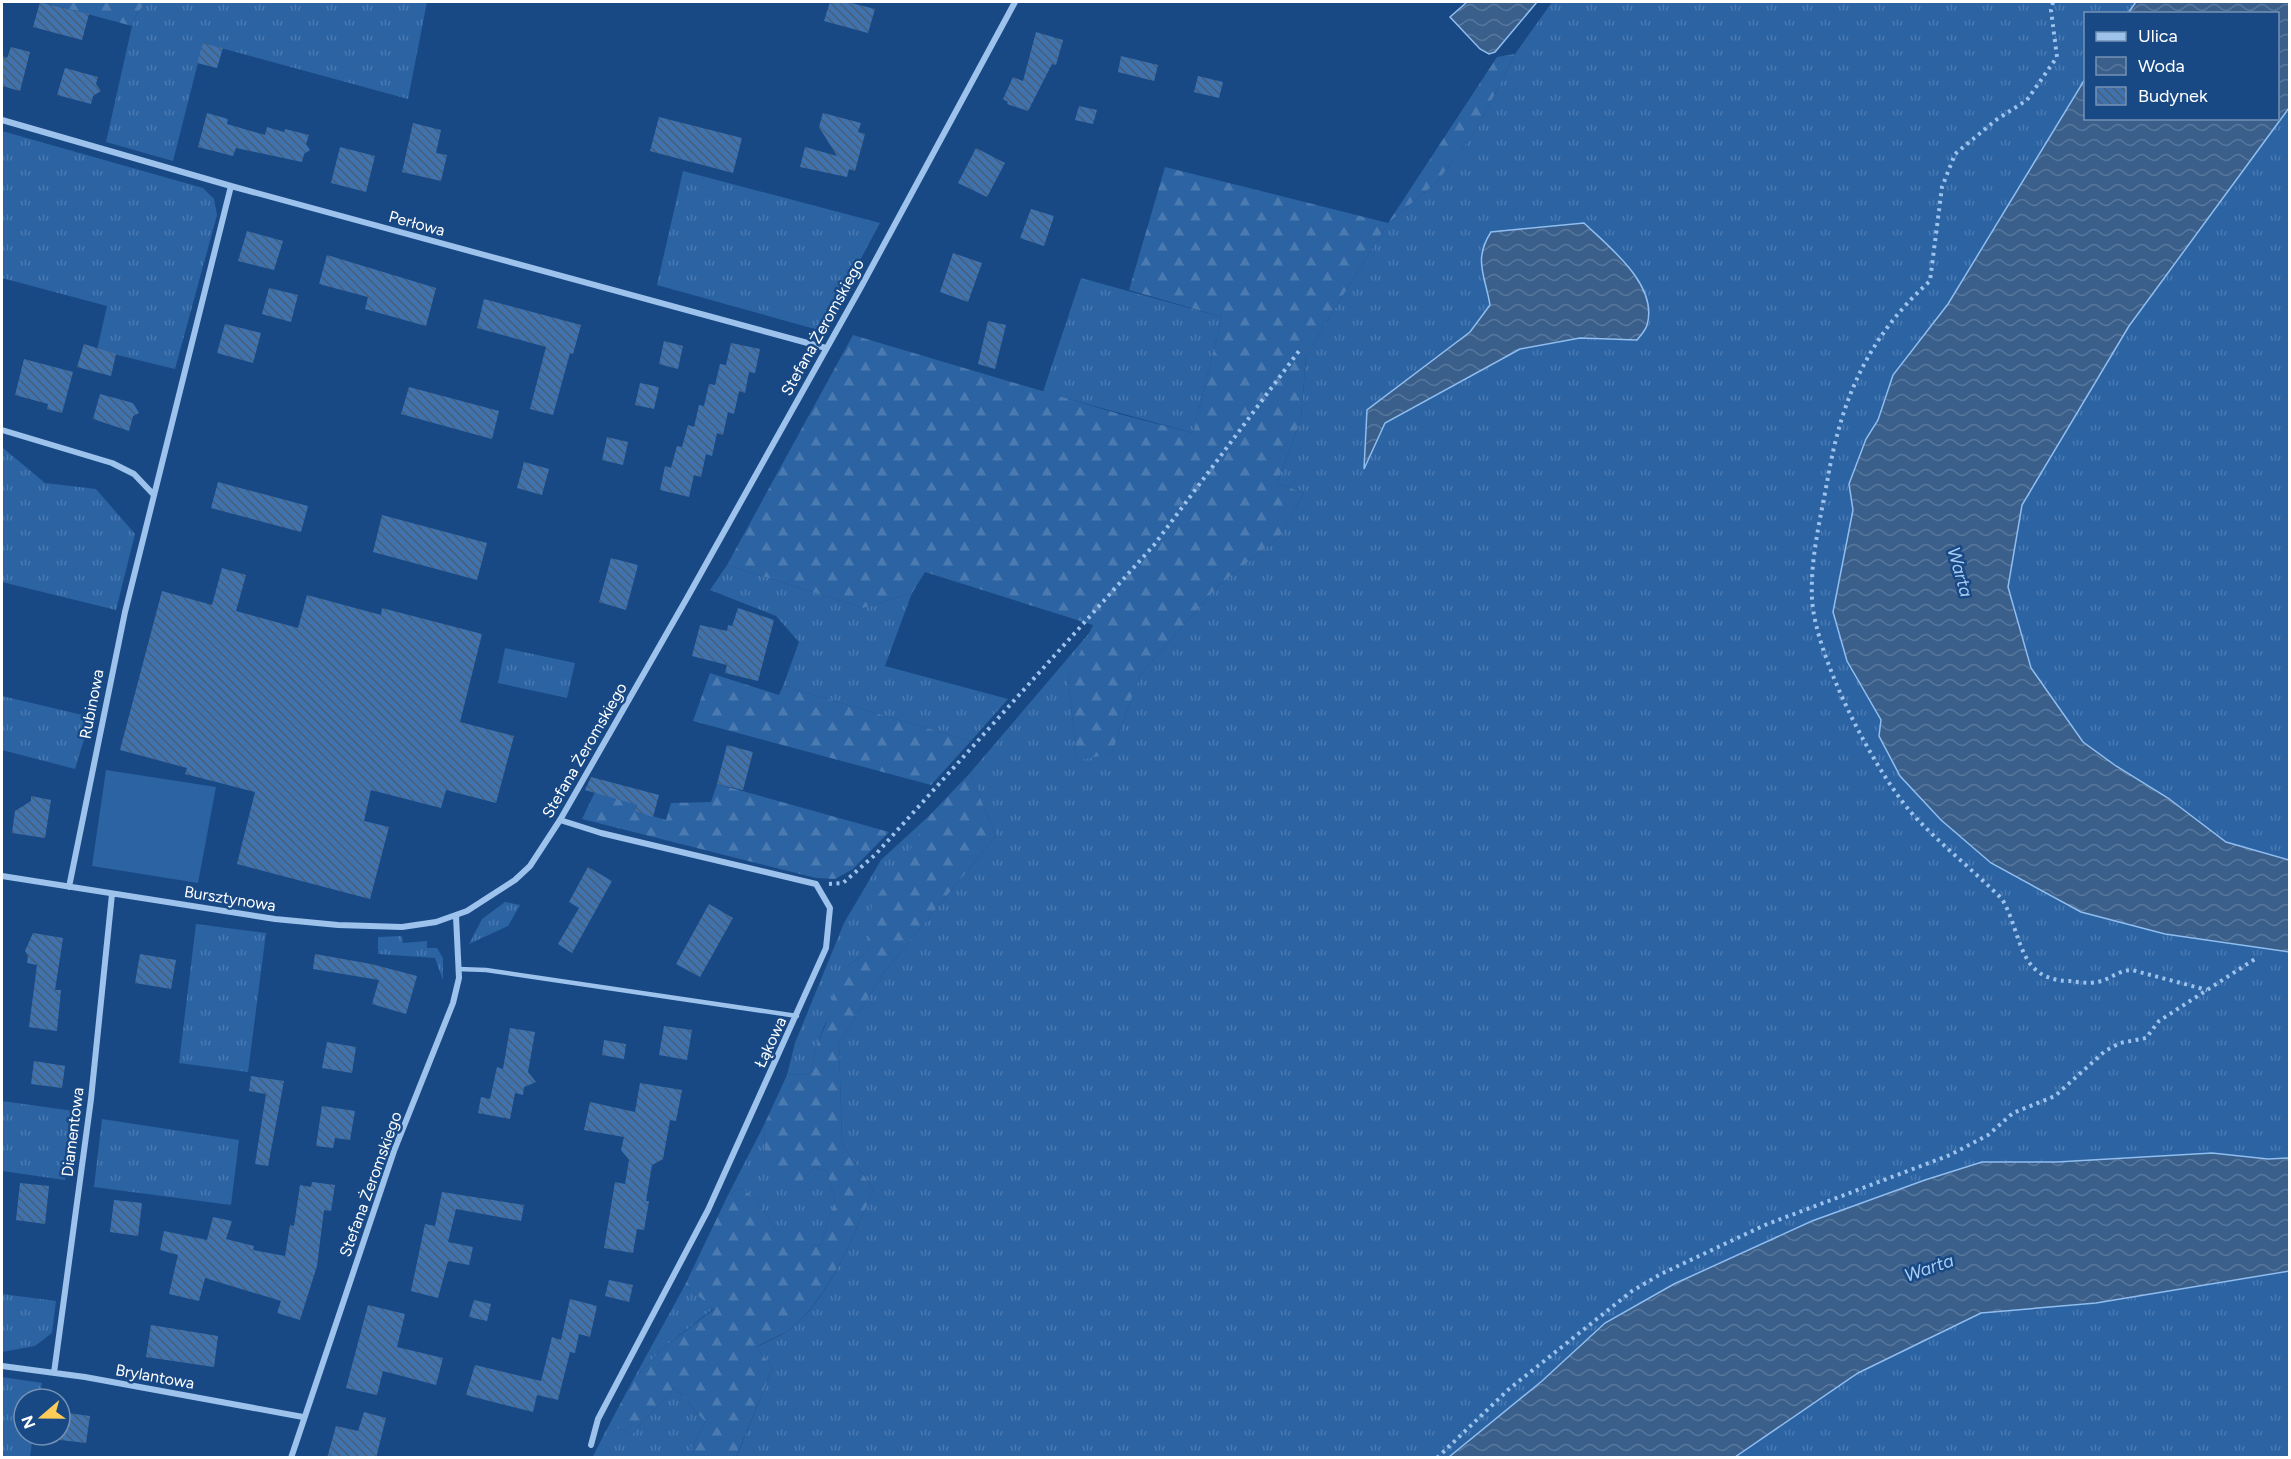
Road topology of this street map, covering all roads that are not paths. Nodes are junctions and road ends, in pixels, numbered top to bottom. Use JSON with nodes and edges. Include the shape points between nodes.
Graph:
{"nodes":[{"id":1,"x":1015,"y":2,"type":"edge"},
{"id":2,"x":2,"y":120,"type":"edge"},
{"id":3,"x":231,"y":186,"type":"junction"},
{"id":4,"x":826,"y":348,"type":"junction"},
{"id":5,"x":2,"y":430,"type":"edge"},
{"id":6,"x":154,"y":495,"type":"junction"},
{"id":7,"x":560,"y":820,"type":"junction"},
{"id":8,"x":2,"y":876,"type":"edge"},
{"id":9,"x":69,"y":887,"type":"junction"},
{"id":10,"x":112,"y":894,"type":"junction"},
{"id":11,"x":456,"y":916,"type":"junction"},
{"id":12,"x":458,"y":969,"type":"junction"},
{"id":13,"x":797,"y":1016,"type":"junction"},
{"id":14,"x":2,"y":1366,"type":"edge"},
{"id":15,"x":54,"y":1373,"type":"junction"},
{"id":16,"x":303,"y":1417,"type":"junction"},
{"id":17,"x":591,"y":1445,"type":"dead end"},
{"id":18,"x":291,"y":1458,"type":"edge"}],
"edges":[{"from":1,"to":4,"type":"street","name":"Stefana Żeromskiego"},
{"from":2,"to":3,"type":"street","name":"Perłowa"},
{"from":3,"to":4,"type":"street","name":"Perłowa"},
{"from":3,"to":6,"type":"street","name":"Rubinowa"},
{"from":4,"to":7,"type":"street","name":"Stefana Żeromskiego"},
{"from":5,"to":6,"type":"street","via":[[112,463],[134,474]]},
{"from":6,"to":9,"type":"street","name":"Rubinowa","via":[[114,660]]},
{"from":7,"to":11,"type":"street","name":"Stefana Żeromskiego","via":[[530,866],[515,880],[488,900]]},
{"from":7,"to":13,"type":"street","name":"Łąkowa","via":[[816,884],[830,908],[826,948]]},
{"from":8,"to":9,"type":"street","name":"Bursztynowa"},
{"from":9,"to":10,"type":"street","name":"Bursztynowa"},
{"from":10,"to":11,"type":"street","name":"Bursztynowa","via":[[338,925],[410,926]]},
{"from":10,"to":15,"type":"street","name":"Diamentowa","via":[[91,1099]]},
{"from":11,"to":12,"type":"street","name":"Stefana Żeromskiego"},
{"from":12,"to":13,"type":"lane"},
{"from":12,"to":16,"type":"street","name":"Stefana Żeromskiego","via":[[453,1003],[394,1151]]},
{"from":13,"to":17,"type":"street","name":"Łąkowa","via":[[708,1210],[598,1419]]},
{"from":14,"to":15,"type":"street","name":"Brylantowa"},
{"from":15,"to":16,"type":"street","name":"Brylantowa"},
{"from":16,"to":18,"type":"street","name":"Stefana Żeromskiego"}]}
